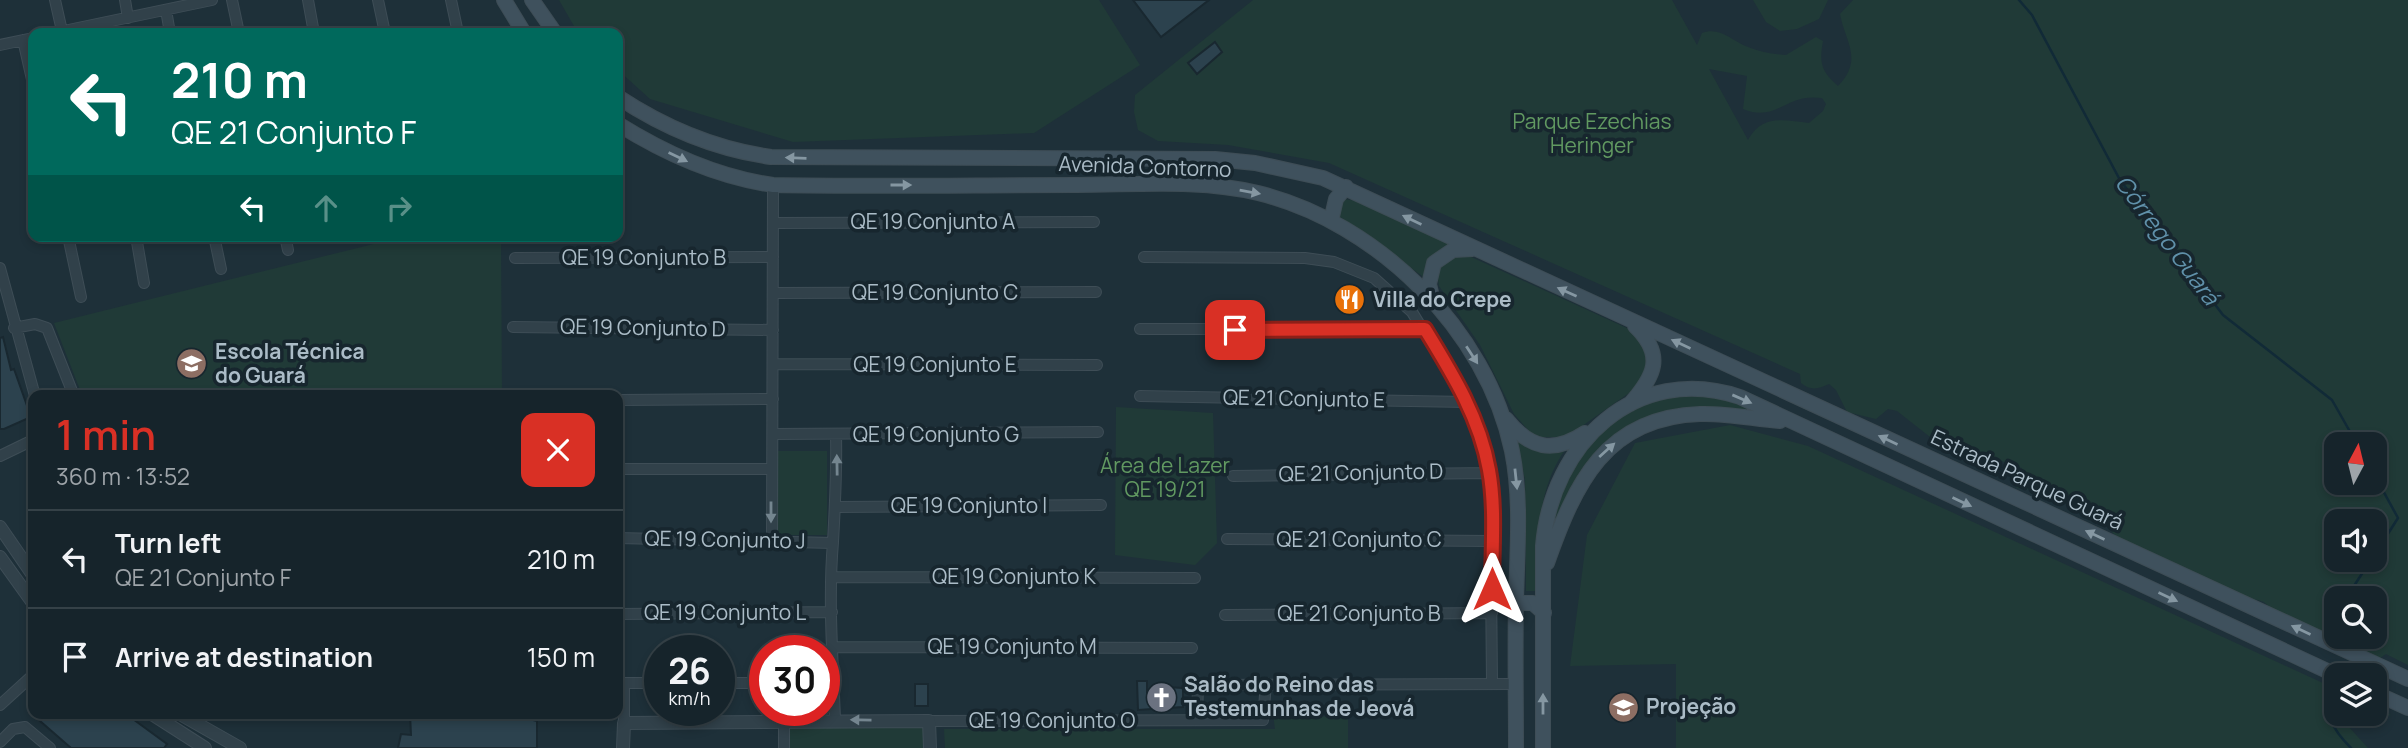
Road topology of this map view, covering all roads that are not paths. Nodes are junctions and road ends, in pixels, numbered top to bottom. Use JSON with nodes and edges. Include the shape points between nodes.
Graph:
{"nodes":[{"id":1,"x":55,"y":0,"type":"edge"},
{"id":2,"x":125,"y":0,"type":"edge"},
{"id":3,"x":212,"y":0,"type":"edge"},
{"id":4,"x":232,"y":0,"type":"edge"},
{"id":5,"x":308,"y":0,"type":"edge"},
{"id":6,"x":378,"y":0,"type":"edge"},
{"id":7,"x":451,"y":0,"type":"edge"},
{"id":8,"x":504,"y":0,"type":"edge"},
{"id":9,"x":532,"y":0,"type":"edge"},
{"id":10,"x":166,"y":10,"type":"junction"},
{"id":11,"x":128,"y":18,"type":"junction"},
{"id":12,"x":58,"y":28,"type":"edge"},
{"id":13,"x":98,"y":28,"type":"edge"},
{"id":14,"x":169,"y":28,"type":"edge"},
{"id":15,"x":238,"y":28,"type":"edge"},
{"id":16,"x":313,"y":28,"type":"edge"},
{"id":17,"x":384,"y":28,"type":"edge"},
{"id":18,"x":457,"y":28,"type":"edge"},
{"id":19,"x":521,"y":28,"type":"edge"},
{"id":20,"x":552,"y":28,"type":"edge"},
{"id":21,"x":28,"y":39,"type":"edge"},
{"id":22,"x":0,"y":45,"type":"edge"},
{"id":23,"x":623,"y":100,"type":"edge"},
{"id":24,"x":623,"y":127,"type":"edge"},
{"id":25,"x":726,"y":148,"type":"junction"},
{"id":26,"x":830,"y":159,"type":"junction"},
{"id":27,"x":719,"y":173,"type":"junction"},
{"id":28,"x":773,"y":185,"type":"junction"},
{"id":29,"x":825,"y":186,"type":"junction"},
{"id":30,"x":1346,"y":187,"type":"junction"},
{"id":31,"x":1331,"y":221,"type":"junction"},
{"id":32,"x":1094,"y":222,"type":"dead end"},
{"id":33,"x":773,"y":223,"type":"junction"},
{"id":34,"x":69,"y":242,"type":"edge"},
{"id":35,"x":137,"y":242,"type":"edge"},
{"id":36,"x":215,"y":242,"type":"edge"},
{"id":37,"x":286,"y":242,"type":"edge"},
{"id":38,"x":1473,"y":249,"type":"junction"},
{"id":39,"x":288,"y":250,"type":"dead end"},
{"id":40,"x":773,"y":257,"type":"junction"},
{"id":41,"x":1144,"y":257,"type":"dead end"},
{"id":42,"x":515,"y":258,"type":"dead end"},
{"id":43,"x":0,"y":268,"type":"edge"},
{"id":44,"x":221,"y":268,"type":"dead end"},
{"id":45,"x":1400,"y":268,"type":"junction"},
{"id":46,"x":144,"y":283,"type":"dead end"},
{"id":47,"x":1391,"y":290,"type":"junction"},
{"id":48,"x":1096,"y":292,"type":"dead end"},
{"id":49,"x":774,"y":293,"type":"junction"},
{"id":50,"x":81,"y":296,"type":"dead end"},
{"id":51,"x":1434,"y":302,"type":"junction"},
{"id":52,"x":1629,"y":320,"type":"junction"},
{"id":53,"x":513,"y":327,"type":"dead end"},
{"id":54,"x":14,"y":328,"type":"junction"},
{"id":55,"x":1140,"y":329,"type":"dead end"},
{"id":56,"x":1425,"y":329,"type":"junction"},
{"id":57,"x":773,"y":330,"type":"junction"},
{"id":58,"x":773,"y":364,"type":"junction"},
{"id":59,"x":1097,"y":365,"type":"dead end"},
{"id":60,"x":33,"y":390,"type":"edge"},
{"id":61,"x":72,"y":390,"type":"edge"},
{"id":62,"x":1140,"y":396,"type":"dead end"},
{"id":63,"x":773,"y":399,"type":"junction"},
{"id":64,"x":623,"y":400,"type":"edge"},
{"id":65,"x":1467,"y":402,"type":"junction"},
{"id":66,"x":1629,"y":405,"type":"junction"},
{"id":67,"x":1501,"y":413,"type":"junction"},
{"id":68,"x":1789,"y":422,"type":"junction"},
{"id":69,"x":1596,"y":426,"type":"junction"},
{"id":70,"x":1098,"y":432,"type":"dead end"},
{"id":71,"x":773,"y":434,"type":"junction"},
{"id":72,"x":836,"y":435,"type":"junction"},
{"id":73,"x":28,"y":442,"type":"edge"},
{"id":74,"x":0,"y":456,"type":"edge"},
{"id":75,"x":623,"y":468,"type":"edge"},
{"id":76,"x":771,"y":470,"type":"junction"},
{"id":77,"x":1490,"y":473,"type":"junction"},
{"id":78,"x":1233,"y":476,"type":"dead end"},
{"id":79,"x":1101,"y":505,"type":"dead end"},
{"id":80,"x":837,"y":507,"type":"junction"},
{"id":81,"x":0,"y":527,"type":"edge"},
{"id":82,"x":623,"y":538,"type":"edge"},
{"id":83,"x":1227,"y":539,"type":"dead end"},
{"id":84,"x":772,"y":541,"type":"junction"},
{"id":85,"x":1492,"y":541,"type":"junction"},
{"id":86,"x":833,"y":543,"type":"junction"},
{"id":87,"x":0,"y":557,"type":"edge"},
{"id":88,"x":28,"y":568,"type":"edge"},
{"id":89,"x":1543,"y":574,"type":"junction"},
{"id":90,"x":832,"y":577,"type":"junction"},
{"id":91,"x":1195,"y":578,"type":"dead end"},
{"id":92,"x":28,"y":596,"type":"edge"},
{"id":93,"x":1516,"y":603,"type":"junction"},
{"id":94,"x":832,"y":612,"type":"junction"},
{"id":95,"x":1492,"y":613,"type":"junction"},
{"id":96,"x":1544,"y":613,"type":"junction"},
{"id":97,"x":623,"y":614,"type":"edge"},
{"id":98,"x":1225,"y":615,"type":"dead end"},
{"id":99,"x":832,"y":635,"type":"edge"},
{"id":100,"x":840,"y":647,"type":"edge"},
{"id":101,"x":1192,"y":648,"type":"dead end"},
{"id":102,"x":2324,"y":670,"type":"edge"},
{"id":103,"x":2408,"y":679,"type":"edge"},
{"id":104,"x":28,"y":680,"type":"edge"},
{"id":105,"x":623,"y":683,"type":"edge"},
{"id":106,"x":644,"y":683,"type":"edge"},
{"id":107,"x":1266,"y":683,"type":"junction"},
{"id":108,"x":1492,"y":684,"type":"junction"},
{"id":109,"x":1516,"y":684,"type":"junction"},
{"id":110,"x":2387,"y":698,"type":"edge"},
{"id":111,"x":0,"y":705,"type":"edge"},
{"id":112,"x":2408,"y":708,"type":"edge"},
{"id":113,"x":623,"y":710,"type":"edge"},
{"id":114,"x":160,"y":719,"type":"edge"},
{"id":115,"x":189,"y":719,"type":"edge"},
{"id":116,"x":840,"y":720,"type":"edge"},
{"id":117,"x":1197,"y":720,"type":"junction"},
{"id":118,"x":749,"y":721,"type":"edge"},
{"id":119,"x":929,"y":721,"type":"junction"},
{"id":120,"x":624,"y":723,"type":"junction"},
{"id":121,"x":784,"y":726,"type":"edge"},
{"id":122,"x":0,"y":742,"type":"edge"},
{"id":123,"x":50,"y":748,"type":"edge"},
{"id":124,"x":205,"y":748,"type":"edge"},
{"id":125,"x":240,"y":748,"type":"edge"},
{"id":126,"x":623,"y":748,"type":"edge"},
{"id":127,"x":783,"y":748,"type":"edge"},
{"id":128,"x":930,"y":748,"type":"edge"},
{"id":129,"x":1516,"y":748,"type":"edge"},
{"id":130,"x":1543,"y":748,"type":"edge"}],
"edges":[{"from":1,"to":12,"type":"street"},
{"from":2,"to":11,"type":"street"},
{"from":3,"to":10,"type":"street"},
{"from":4,"to":15,"type":"street"},
{"from":5,"to":16,"type":"street"},
{"from":6,"to":17,"type":"street"},
{"from":7,"to":18,"type":"street"},
{"from":8,"to":19,"type":"main road"},
{"from":9,"to":20,"type":"main road"},
{"from":10,"to":11,"type":"street"},
{"from":10,"to":14,"type":"street"},
{"from":11,"to":13,"type":"street"},
{"from":21,"to":22,"type":"street"},
{"from":23,"to":25,"type":"main road","name":"Avenida Contorno","via":[[652,119]]},
{"from":24,"to":27,"type":"main road","name":"Avenida Contorno","one_way":true,"via":[[683,160]]},
{"from":26,"to":25,"type":"main road","name":"Avenida Contorno","one_way":true,"via":[[771,157]]},
{"from":25,"to":27,"type":"main road","via":[[716,160]]},
{"from":26,"to":29,"type":"main road","via":[[837,173]]},
{"from":26,"to":30,"type":"main road","name":"Avenida Contorno","via":[[1215,159],[1290,169]]},
{"from":27,"to":28,"type":"main road","name":"Avenida Contorno"},
{"from":28,"to":29,"type":"main road","name":"Avenida Contorno"},
{"from":28,"to":33,"type":"street"},
{"from":29,"to":31,"type":"main road","name":"Avenida Contorno","one_way":true,"via":[[1220,188],[1285,201]]},
{"from":30,"to":31,"type":"main road","via":[[1336,199]]},
{"from":38,"to":30,"type":"main road","name":"Avenida Contorno","one_way":true},
{"from":31,"to":45,"type":"main road","name":"Avenida Contorno"},
{"from":32,"to":33,"type":"street","name":"QE 19 Conjunto A"},
{"from":33,"to":40,"type":"street"},
{"from":34,"to":50,"type":"street"},
{"from":35,"to":46,"type":"street"},
{"from":36,"to":44,"type":"street"},
{"from":37,"to":39,"type":"street"},
{"from":38,"to":51,"type":"main road","via":[[1453,250],[1434,263],[1429,284]]},
{"from":52,"to":38,"type":"main road","name":"Avenida Contorno","one_way":true},
{"from":40,"to":42,"type":"street","name":"QE 19 Conjunto B"},
{"from":40,"to":49,"type":"street"},
{"from":41,"to":47,"type":"street","via":[[1305,258],[1359,270]]},
{"from":43,"to":54,"type":"street"},
{"from":45,"to":47,"type":"street"},
{"from":45,"to":51,"type":"main road","name":"Avenida Contorno"},
{"from":47,"to":56,"type":"street"},
{"from":48,"to":49,"type":"street","name":"QE 19 Conjunto C"},
{"from":49,"to":57,"type":"street"},
{"from":51,"to":67,"type":"main road","name":"Avenida Contorno","one_way":true,"via":[[1480,368]]},
{"from":52,"to":66,"type":"main road","via":[[1652,349],[1654,362],[1651,377]]},
{"from":103,"to":52,"type":"main road","name":"Estrada Parque Guará","one_way":true},
{"from":53,"to":57,"type":"street","name":"QE 19 Conjunto D"},
{"from":54,"to":60,"type":"street"},
{"from":54,"to":61,"type":"street","via":[[35,324],[47,328]]},
{"from":55,"to":56,"type":"street"},
{"from":56,"to":65,"type":"street"},
{"from":57,"to":58,"type":"street"},
{"from":58,"to":59,"type":"street","name":"QE 19 Conjunto E"},
{"from":58,"to":63,"type":"street"},
{"from":62,"to":65,"type":"street","name":"QE 21 Conjunto E"},
{"from":63,"to":64,"type":"street"},
{"from":63,"to":71,"type":"street"},
{"from":65,"to":77,"type":"street"},
{"from":66,"to":68,"type":"main road","one_way":true,"via":[[1662,392],[1721,391]]},
{"from":66,"to":69,"type":"main road"},
{"from":67,"to":69,"type":"main road","via":[[1521,437],[1541,446],[1558,446]]},
{"from":67,"to":93,"type":"main road","name":"Avenida Contorno","one_way":true,"via":[[1516,477]]},
{"from":89,"to":68,"type":"main road","one_way":true,"via":[[1565,513],[1586,474],[1620,438],[1643,425],[1701,414]]},
{"from":68,"to":102,"type":"main road","one_way":true},
{"from":69,"to":89,"type":"main road","via":[[1570,460],[1551,504],[1545,524]]},
{"from":70,"to":72,"type":"street","name":"QE 19 Conjunto G"},
{"from":71,"to":72,"type":"street","name":"QE 19 Conjunto G"},
{"from":71,"to":76,"type":"street"},
{"from":80,"to":72,"type":"street","one_way":true},
{"from":73,"to":74,"type":"street"},
{"from":75,"to":76,"type":"street"},
{"from":76,"to":84,"type":"street","one_way":true},
{"from":77,"to":78,"type":"street","name":"QE 21 Conjunto D"},
{"from":77,"to":85,"type":"street"},
{"from":79,"to":80,"type":"street","name":"QE 19 Conjunto I"},
{"from":80,"to":86,"type":"street"},
{"from":81,"to":88,"type":"street"},
{"from":82,"to":84,"type":"street","name":"QE 19 Conjunto J"},
{"from":83,"to":85,"type":"street","name":"QE 21 Conjunto C"},
{"from":84,"to":86,"type":"street","name":"QE 19 Conjunto J"},
{"from":85,"to":95,"type":"street"},
{"from":86,"to":90,"type":"street"},
{"from":87,"to":92,"type":"street"},
{"from":89,"to":96,"type":"main road"},
{"from":90,"to":91,"type":"street","name":"QE 19 Conjunto K"},
{"from":90,"to":94,"type":"street"},
{"from":93,"to":96,"type":"main road","via":[[1533,603]]},
{"from":93,"to":109,"type":"main road","name":"Avenida Contorno"},
{"from":94,"to":97,"type":"street","name":"QE 19 Conjunto L"},
{"from":94,"to":99,"type":"street"},
{"from":95,"to":98,"type":"street","name":"QE 21 Conjunto B"},
{"from":95,"to":108,"type":"street"},
{"from":130,"to":96,"type":"main road","one_way":true},
{"from":100,"to":101,"type":"street","name":"QE 19 Conjunto M"},
{"from":104,"to":111,"type":"street"},
{"from":105,"to":106,"type":"street"},
{"from":107,"to":108,"type":"street"},
{"from":107,"to":117,"type":"street","via":[[1198,685]]},
{"from":107,"to":117,"type":"street","name":"QE 19 Conjunto O","via":[[1263,720]]},
{"from":108,"to":109,"type":"street"},
{"from":109,"to":129,"type":"main road","name":"Avenida Contorno"},
{"from":110,"to":112,"type":"main road"},
{"from":113,"to":120,"type":"street"},
{"from":114,"to":124,"type":"street"},
{"from":115,"to":125,"type":"street"},
{"from":119,"to":116,"type":"street","one_way":true},
{"from":117,"to":119,"type":"street","name":"QE 19 Conjunto O"},
{"from":118,"to":120,"type":"street"},
{"from":119,"to":128,"type":"street"},
{"from":120,"to":126,"type":"street"},
{"from":121,"to":127,"type":"street"},
{"from":122,"to":123,"type":"street","via":[[13,729],[25,727]]}]}
